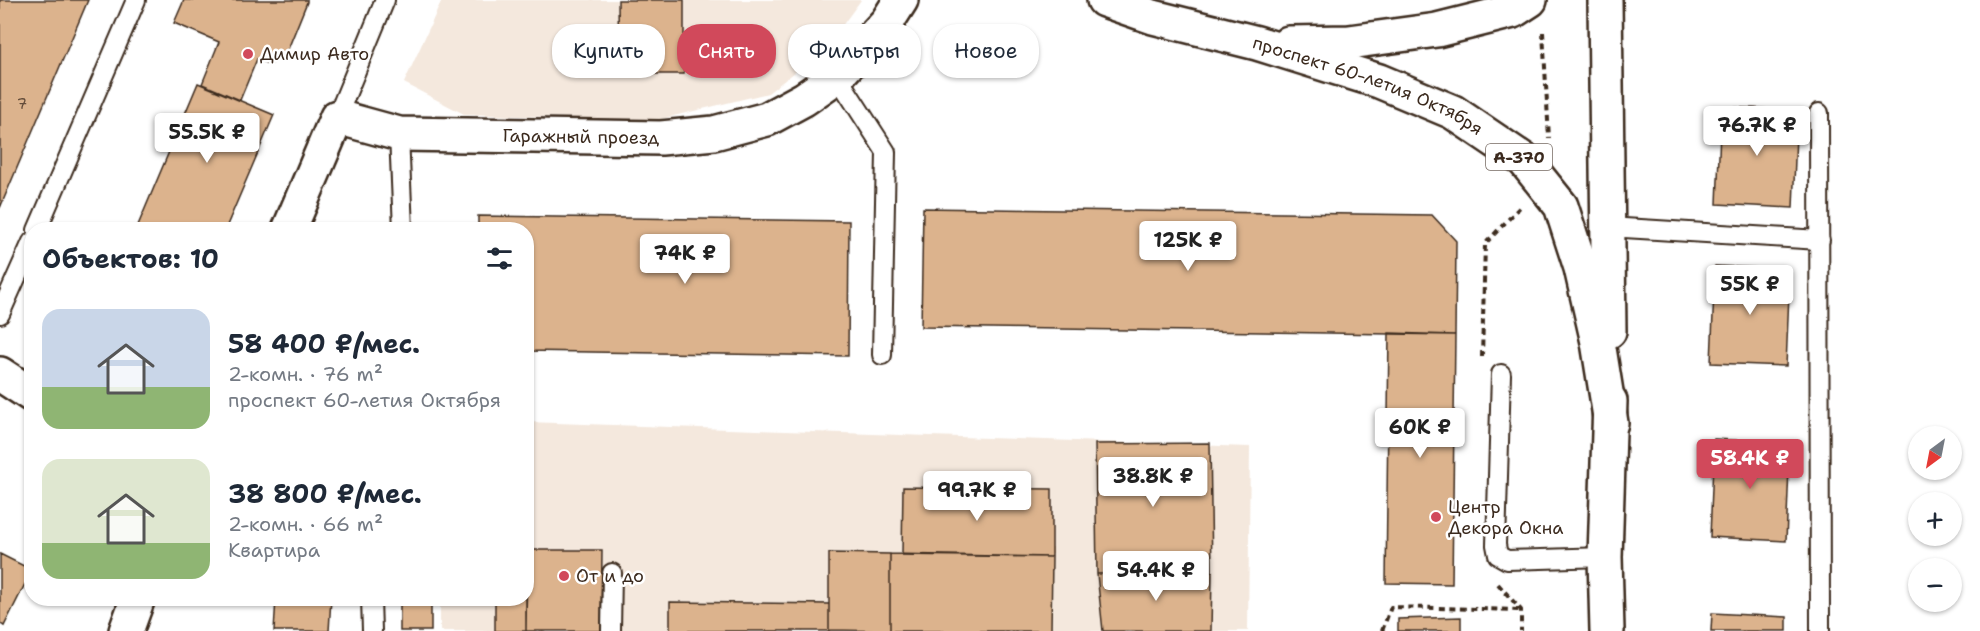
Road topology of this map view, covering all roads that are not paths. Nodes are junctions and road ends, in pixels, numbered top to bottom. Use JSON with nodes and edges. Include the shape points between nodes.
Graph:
{"nodes":[{"id":1,"x":136,"y":0,"type":"edge"},
{"id":2,"x":385,"y":0,"type":"edge"},
{"id":3,"x":901,"y":0,"type":"edge"},
{"id":4,"x":1104,"y":0,"type":"edge"},
{"id":5,"x":1605,"y":0,"type":"edge"},
{"id":6,"x":1536,"y":11,"type":"edge"},
{"id":7,"x":884,"y":24,"type":"edge"},
{"id":8,"x":1257,"y":43,"type":"junction"},
{"id":9,"x":834,"y":78,"type":"edge"},
{"id":10,"x":838,"y":78,"type":"edge"},
{"id":11,"x":1819,"y":113,"type":"dead end"},
{"id":12,"x":337,"y":117,"type":"junction"},
{"id":13,"x":399,"y":134,"type":"junction"},
{"id":14,"x":40,"y":222,"type":"edge"},
{"id":15,"x":292,"y":222,"type":"edge"},
{"id":16,"x":403,"y":222,"type":"edge"},
{"id":17,"x":1608,"y":227,"type":"junction"},
{"id":18,"x":1820,"y":240,"type":"junction"},
{"id":19,"x":24,"y":260,"type":"edge"},
{"id":20,"x":0,"y":314,"type":"edge"},
{"id":21,"x":882,"y":355,"type":"dead end"},
{"id":22,"x":0,"y":374,"type":"edge"},
{"id":23,"x":1501,"y":374,"type":"dead end"},
{"id":24,"x":24,"y":390,"type":"edge"},
{"id":25,"x":1611,"y":423,"type":"junction"},
{"id":26,"x":1605,"y":556,"type":"junction"},
{"id":27,"x":612,"y":573,"type":"dead end"},
{"id":28,"x":135,"y":606,"type":"edge"},
{"id":29,"x":371,"y":606,"type":"edge"},
{"id":30,"x":126,"y":631,"type":"edge"},
{"id":31,"x":372,"y":631,"type":"edge"},
{"id":32,"x":611,"y":631,"type":"edge"},
{"id":33,"x":1607,"y":631,"type":"edge"},
{"id":34,"x":1820,"y":631,"type":"edge"}],
"edges":[{"from":1,"to":14,"type":"lane"},
{"from":2,"to":12,"type":"lane"},
{"from":3,"to":7,"type":"main road","name":"Гаражный проезд"},
{"from":4,"to":8,"type":"main road","name":"проспект 60-летия Октября","number":"А-370","via":[[1153,17]]},
{"from":5,"to":17,"type":"main road","name":"проспект 60-летия Октября","number":"А-370"},
{"from":6,"to":8,"type":"main road","number":"А-370","via":[[1513,11],[1437,30],[1349,42]]},
{"from":8,"to":25,"type":"main road","name":"проспект 60-летия Октября","number":"А-370","via":[[1379,81],[1453,112],[1524,160],[1561,206],[1581,268]]},
{"from":9,"to":13,"type":"main road","name":"Гаражный проезд","via":[[767,119],[714,133],[661,138]]},
{"from":10,"to":21,"type":"lane","via":[[886,152]]},
{"from":11,"to":18,"type":"lane"},
{"from":12,"to":13,"type":"main road","name":"Гаражный проезд"},
{"from":12,"to":15,"type":"main road"},
{"from":13,"to":16,"type":"lane"},
{"from":17,"to":18,"type":"lane"},
{"from":17,"to":25,"type":"main road","name":"проспект 60-летия Октября","number":"А-370"},
{"from":18,"to":34,"type":"lane"},
{"from":19,"to":20,"type":"lane"},
{"from":22,"to":24,"type":"main road"},
{"from":23,"to":26,"type":"lane","via":[[1498,555],[1508,560]]},
{"from":25,"to":26,"type":"main road","name":"проспект 60-летия Октября","number":"А-370"},
{"from":26,"to":33,"type":"main road","name":"проспект 60-летия Октября","number":"А-370"},
{"from":27,"to":32,"type":"lane"},
{"from":28,"to":30,"type":"main road"},
{"from":29,"to":31,"type":"lane"}]}
